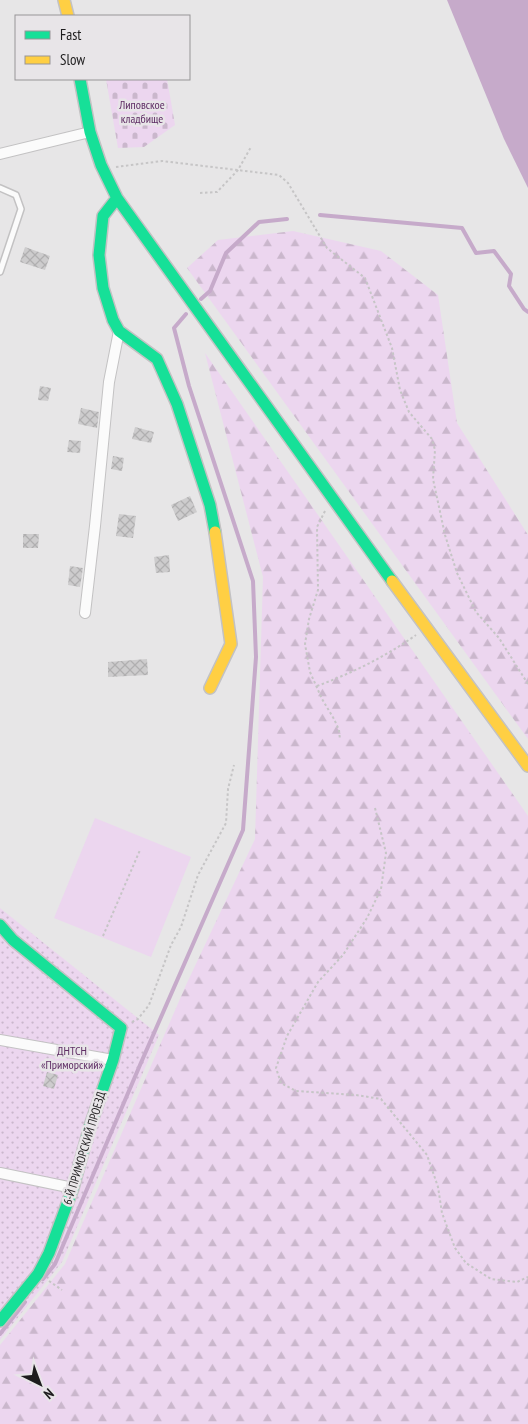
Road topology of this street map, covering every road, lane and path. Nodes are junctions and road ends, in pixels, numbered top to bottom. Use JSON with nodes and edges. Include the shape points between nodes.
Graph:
{"nodes":[{"id":1,"x":64,"y":0,"type":"edge"},
{"id":2,"x":68,"y":15,"type":"edge"},
{"id":3,"x":80,"y":80,"type":"edge"},
{"id":4,"x":90,"y":132,"type":"junction"},
{"id":5,"x":251,"y":147,"type":"dead end"},
{"id":6,"x":0,"y":154,"type":"edge"},
{"id":7,"x":117,"y":167,"type":"dead end"},
{"id":8,"x":238,"y":170,"type":"junction"},
{"id":9,"x":0,"y":188,"type":"edge"},
{"id":10,"x":200,"y":193,"type":"dead end"},
{"id":11,"x":117,"y":198,"type":"junction"},
{"id":12,"x":0,"y":272,"type":"edge"},
{"id":13,"x":119,"y":331,"type":"junction"},
{"id":14,"x":331,"y":497,"type":"junction"},
{"id":15,"x":84,"y":613,"type":"dead end"},
{"id":16,"x":427,"y":628,"type":"junction"},
{"id":17,"x":528,"y":684,"type":"edge"},
{"id":18,"x":316,"y":686,"type":"junction"},
{"id":19,"x":210,"y":688,"type":"dead end"},
{"id":20,"x":340,"y":740,"type":"dead end"},
{"id":21,"x":234,"y":766,"type":"dead end"},
{"id":22,"x":528,"y":766,"type":"edge"},
{"id":23,"x":375,"y":808,"type":"dead end"},
{"id":24,"x":140,"y":850,"type":"dead end"},
{"id":25,"x":0,"y":925,"type":"edge"},
{"id":26,"x":103,"y":936,"type":"dead end"},
{"id":27,"x":121,"y":1028,"type":"junction"},
{"id":28,"x":0,"y":1040,"type":"edge"},
{"id":29,"x":113,"y":1060,"type":"junction"},
{"id":30,"x":0,"y":1173,"type":"edge"},
{"id":31,"x":74,"y":1188,"type":"junction"},
{"id":32,"x":38,"y":1274,"type":"junction"},
{"id":33,"x":528,"y":1277,"type":"edge"},
{"id":34,"x":62,"y":1290,"type":"dead end"},
{"id":35,"x":0,"y":1321,"type":"edge"}],
"edges":[{"from":1,"to":2,"type":"street"},
{"from":3,"to":4,"type":"street"},
{"from":4,"to":6,"type":"street"},
{"from":4,"to":11,"type":"street"},
{"from":5,"to":8,"type":"path"},
{"from":7,"to":8,"type":"path","via":[[162,161]]},
{"from":8,"to":10,"type":"path","via":[[216,192]]},
{"from":8,"to":17,"type":"path","via":[[279,175],[288,183],[328,248],[365,278],[392,348],[400,390],[409,412],[432,439],[434,479],[445,535],[457,573],[476,612],[499,638]]},
{"from":9,"to":12,"type":"lane","via":[[16,194],[21,209]]},
{"from":11,"to":13,"type":"street","via":[[103,216],[99,255],[103,288],[112,320]]},
{"from":11,"to":14,"type":"street"},
{"from":13,"to":15,"type":"street","via":[[109,382]]},
{"from":13,"to":19,"type":"street","via":[[157,359],[177,404],[210,505],[231,644]]},
{"from":14,"to":16,"type":"street"},
{"from":14,"to":18,"type":"path","via":[[317,527],[318,590],[305,644]]},
{"from":16,"to":18,"type":"path","via":[[346,676]]},
{"from":16,"to":22,"type":"street"},
{"from":18,"to":20,"type":"path","via":[[339,730]]},
{"from":21,"to":27,"type":"path","via":[[228,789],[226,823],[198,875],[149,1005],[138,1019]]},
{"from":23,"to":33,"type":"path","via":[[386,853],[381,889],[343,955],[318,982],[287,1036],[276,1068],[281,1083],[296,1091],[381,1099],[428,1155],[442,1213],[455,1248],[466,1263],[491,1279],[517,1282]]},
{"from":24,"to":26,"type":"path"},
{"from":25,"to":27,"type":"street","via":[[13,940]]},
{"from":27,"to":29,"type":"street","name":"6-Й ПРИМОРСКИЙ ПРОЕЗД"},
{"from":28,"to":29,"type":"street"},
{"from":29,"to":31,"type":"street","name":"6-Й ПРИМОРСКИЙ ПРОЕЗД","via":[[90,1126]]},
{"from":30,"to":31,"type":"street"},
{"from":31,"to":32,"type":"street","name":"6-Й ПРИМОРСКИЙ ПРОЕЗД"},
{"from":32,"to":34,"type":"path"},
{"from":32,"to":35,"type":"street","name":"6-Й ПРИМОРСКИЙ ПРОЕЗД"}]}
